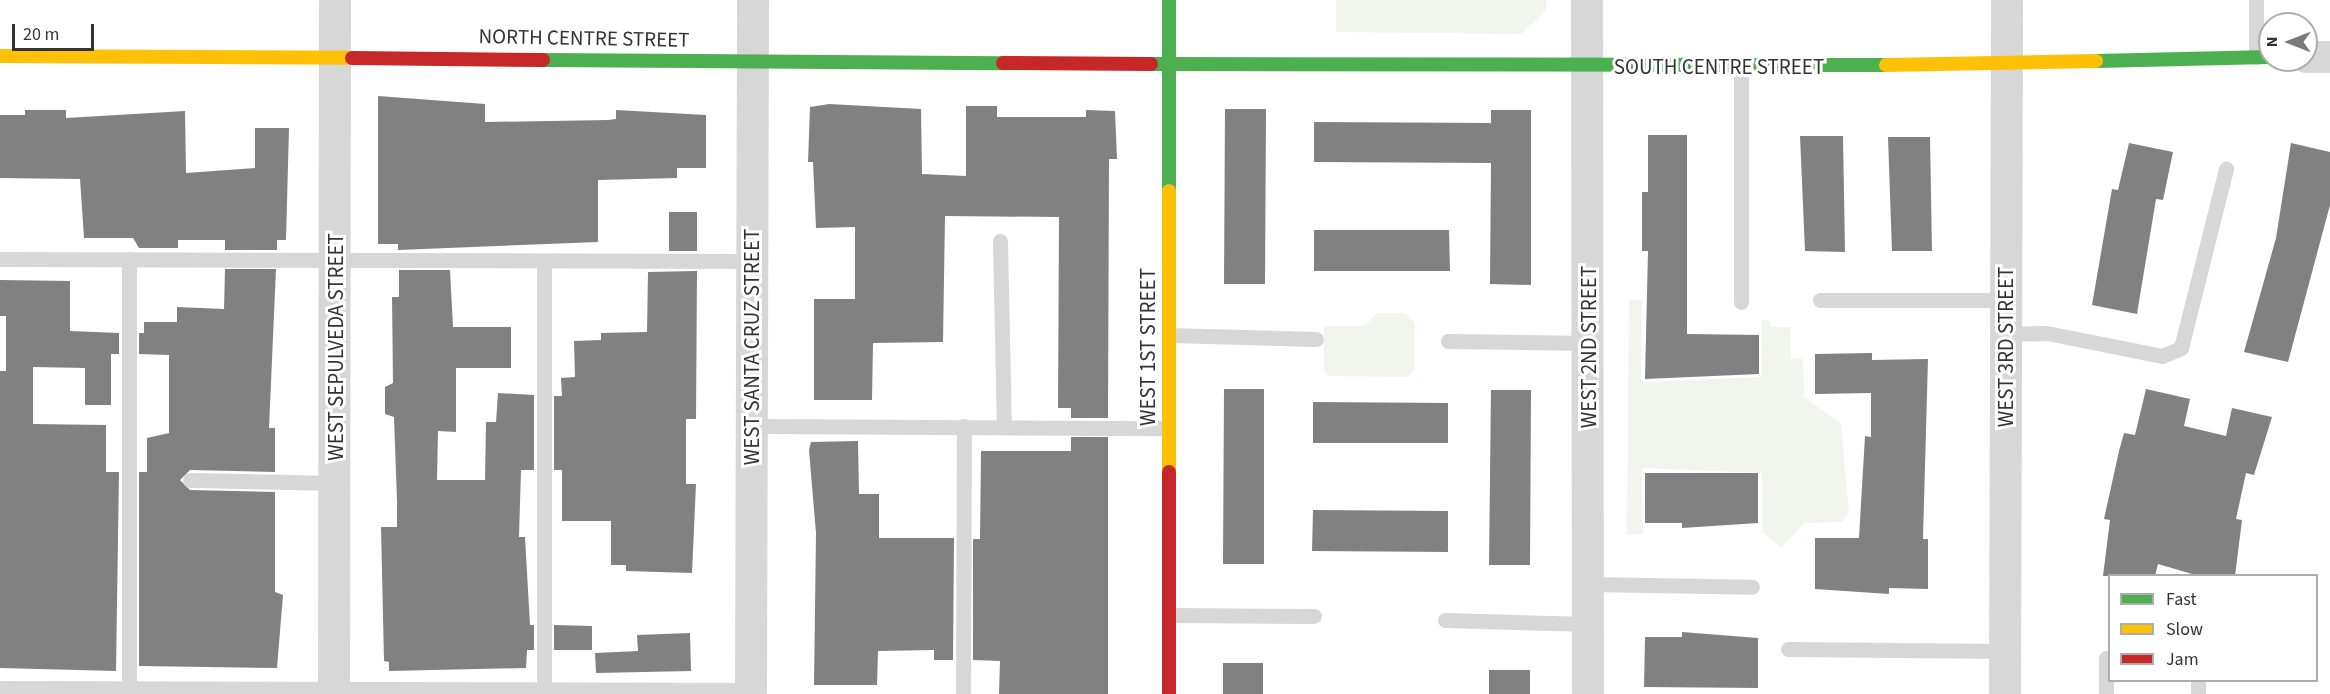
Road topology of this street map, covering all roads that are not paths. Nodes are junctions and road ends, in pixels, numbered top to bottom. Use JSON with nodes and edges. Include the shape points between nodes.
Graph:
{"nodes":[{"id":1,"x":335,"y":0,"type":"edge"},
{"id":2,"x":753,"y":0,"type":"edge"},
{"id":3,"x":1169,"y":0,"type":"edge"},
{"id":4,"x":1587,"y":0,"type":"edge"},
{"id":5,"x":2007,"y":0,"type":"edge"},
{"id":6,"x":2256,"y":0,"type":"edge"},
{"id":7,"x":2258,"y":16,"type":"edge"},
{"id":8,"x":0,"y":56,"type":"edge"},
{"id":9,"x":336,"y":56,"type":"junction"},
{"id":10,"x":2258,"y":57,"type":"edge"},
{"id":11,"x":753,"y":60,"type":"junction"},
{"id":12,"x":2006,"y":61,"type":"junction"},
{"id":13,"x":1169,"y":63,"type":"junction"},
{"id":14,"x":1587,"y":67,"type":"junction"},
{"id":15,"x":1741,"y":68,"type":"junction"},
{"id":16,"x":2226,"y":169,"type":"dead end"},
{"id":17,"x":1000,"y":241,"type":"dead end"},
{"id":18,"x":336,"y":258,"type":"junction"},
{"id":19,"x":0,"y":259,"type":"edge"},
{"id":20,"x":129,"y":259,"type":"junction"},
{"id":21,"x":753,"y":261,"type":"junction"},
{"id":22,"x":544,"y":262,"type":"junction"},
{"id":23,"x":1820,"y":300,"type":"dead end"},
{"id":24,"x":2005,"y":300,"type":"junction"},
{"id":25,"x":1741,"y":302,"type":"dead end"},
{"id":26,"x":2006,"y":334,"type":"junction"},
{"id":27,"x":1169,"y":335,"type":"junction"},
{"id":28,"x":1316,"y":339,"type":"dead end"},
{"id":29,"x":1448,"y":341,"type":"dead end"},
{"id":30,"x":1589,"y":343,"type":"junction"},
{"id":31,"x":752,"y":426,"type":"junction"},
{"id":32,"x":964,"y":426,"type":"junction"},
{"id":33,"x":1004,"y":426,"type":"junction"},
{"id":34,"x":1168,"y":428,"type":"junction"},
{"id":35,"x":190,"y":480,"type":"dead end"},
{"id":36,"x":335,"y":483,"type":"junction"},
{"id":37,"x":1588,"y":584,"type":"junction"},
{"id":38,"x":1752,"y":587,"type":"dead end"},
{"id":39,"x":1170,"y":615,"type":"junction"},
{"id":40,"x":1314,"y":616,"type":"dead end"},
{"id":41,"x":1445,"y":620,"type":"dead end"},
{"id":42,"x":1588,"y":624,"type":"junction"},
{"id":43,"x":1788,"y":649,"type":"dead end"},
{"id":44,"x":2005,"y":651,"type":"junction"},
{"id":45,"x":2106,"y":658,"type":"dead end"},
{"id":46,"x":0,"y":688,"type":"edge"},
{"id":47,"x":129,"y":688,"type":"junction"},
{"id":48,"x":544,"y":689,"type":"junction"},
{"id":49,"x":334,"y":692,"type":"edge"},
{"id":50,"x":751,"y":692,"type":"edge"},
{"id":51,"x":963,"y":694,"type":"edge"},
{"id":52,"x":1169,"y":694,"type":"edge"},
{"id":53,"x":1588,"y":694,"type":"edge"},
{"id":54,"x":2005,"y":694,"type":"edge"},
{"id":55,"x":2106,"y":694,"type":"edge"}],
"edges":[{"from":1,"to":9,"type":"street","name":"WEST SEPULVEDA STREET"},
{"from":2,"to":11,"type":"street","name":"WEST SANTA CRUZ STREET"},
{"from":3,"to":13,"type":"street","name":"WEST 1ST STREET"},
{"from":4,"to":14,"type":"street","name":"WEST 2ND STREET"},
{"from":5,"to":12,"type":"street","name":"WEST 3RD STREET"},
{"from":6,"to":7,"type":"lane"},
{"from":8,"to":9,"type":"street","name":"NORTH CENTRE STREET"},
{"from":9,"to":11,"type":"street","name":"NORTH CENTRE STREET"},
{"from":9,"to":18,"type":"street","name":"WEST SEPULVEDA STREET"},
{"from":10,"to":12,"type":"street","name":"SOUTH CENTRE STREET"},
{"from":11,"to":13,"type":"street","name":"NORTH CENTRE STREET"},
{"from":11,"to":21,"type":"street","name":"WEST SANTA CRUZ STREET"},
{"from":12,"to":15,"type":"street","name":"SOUTH CENTRE STREET","via":[[1944,67]]},
{"from":12,"to":24,"type":"street","name":"WEST 3RD STREET"},
{"from":13,"to":14,"type":"street","name":"SOUTH CENTRE STREET"},
{"from":13,"to":27,"type":"street","name":"WEST 1ST STREET"},
{"from":14,"to":15,"type":"street","name":"SOUTH CENTRE STREET"},
{"from":14,"to":30,"type":"street","name":"WEST 2ND STREET"},
{"from":15,"to":25,"type":"lane"},
{"from":16,"to":26,"type":"lane","via":[[2181,348],[2162,356],[2047,333]]},
{"from":17,"to":33,"type":"lane"},
{"from":18,"to":20,"type":"lane"},
{"from":18,"to":22,"type":"lane"},
{"from":18,"to":36,"type":"street","name":"WEST SEPULVEDA STREET"},
{"from":19,"to":20,"type":"lane"},
{"from":20,"to":47,"type":"lane"},
{"from":21,"to":22,"type":"lane"},
{"from":21,"to":31,"type":"street","name":"WEST SANTA CRUZ STREET"},
{"from":22,"to":48,"type":"lane"},
{"from":23,"to":24,"type":"lane"},
{"from":24,"to":26,"type":"street","name":"WEST 3RD STREET"},
{"from":26,"to":44,"type":"street","name":"WEST 3RD STREET"},
{"from":27,"to":28,"type":"lane"},
{"from":27,"to":34,"type":"street","name":"WEST 1ST STREET"},
{"from":29,"to":30,"type":"lane"},
{"from":30,"to":37,"type":"street","name":"WEST 2ND STREET"},
{"from":31,"to":32,"type":"lane"},
{"from":31,"to":50,"type":"street","name":"WEST SANTA CRUZ STREET"},
{"from":32,"to":33,"type":"lane"},
{"from":32,"to":51,"type":"lane"},
{"from":33,"to":34,"type":"lane"},
{"from":34,"to":39,"type":"street","name":"WEST 1ST STREET"},
{"from":35,"to":36,"type":"lane"},
{"from":36,"to":49,"type":"street","name":"WEST SEPULVEDA STREET"},
{"from":37,"to":38,"type":"lane"},
{"from":37,"to":42,"type":"street","name":"WEST 2ND STREET"},
{"from":39,"to":40,"type":"lane"},
{"from":39,"to":52,"type":"street","name":"WEST 1ST STREET"},
{"from":41,"to":42,"type":"lane"},
{"from":42,"to":53,"type":"street","name":"WEST 2ND STREET"},
{"from":43,"to":44,"type":"lane"},
{"from":44,"to":54,"type":"street","name":"WEST 3RD STREET"},
{"from":45,"to":55,"type":"lane"},
{"from":46,"to":47,"type":"lane"},
{"from":47,"to":49,"type":"lane"},
{"from":48,"to":49,"type":"lane"},
{"from":48,"to":50,"type":"lane"}]}
